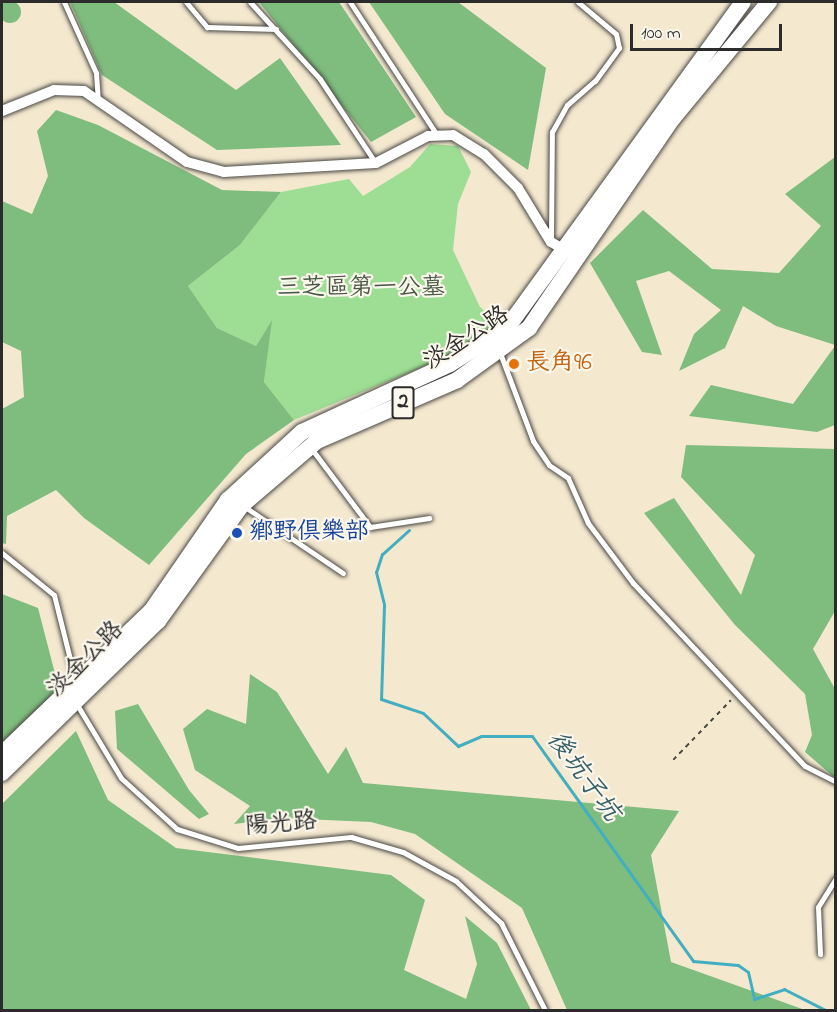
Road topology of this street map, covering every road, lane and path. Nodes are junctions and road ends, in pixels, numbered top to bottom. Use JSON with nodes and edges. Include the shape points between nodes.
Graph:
{"nodes":[{"id":1,"x":64,"y":2,"type":"edge"},
{"id":2,"x":186,"y":2,"type":"edge"},
{"id":3,"x":250,"y":2,"type":"edge"},
{"id":4,"x":350,"y":2,"type":"edge"},
{"id":5,"x":578,"y":2,"type":"edge"},
{"id":6,"x":743,"y":2,"type":"edge"},
{"id":7,"x":769,"y":2,"type":"edge"},
{"id":8,"x":276,"y":29,"type":"junction"},
{"id":9,"x":98,"y":101,"type":"junction"},
{"id":10,"x":2,"y":111,"type":"edge"},
{"id":11,"x":437,"y":135,"type":"junction"},
{"id":12,"x":376,"y":163,"type":"junction"},
{"id":13,"x":564,"y":251,"type":"junction"},
{"id":14,"x":500,"y":351,"type":"junction"},
{"id":15,"x":353,"y":416,"type":"junction"},
{"id":16,"x":310,"y":447,"type":"junction"},
{"id":17,"x":242,"y":505,"type":"junction"},
{"id":18,"x":429,"y":518,"type":"dead end"},
{"id":19,"x":2,"y":554,"type":"edge"},
{"id":20,"x":344,"y":573,"type":"dead end"},
{"id":21,"x":77,"y":684,"type":"junction"},
{"id":22,"x":736,"y":695,"type":"junction"},
{"id":23,"x":76,"y":704,"type":"junction"},
{"id":24,"x":2,"y":754,"type":"edge"},
{"id":25,"x":673,"y":759,"type":"dead end"},
{"id":26,"x":2,"y":773,"type":"edge"},
{"id":27,"x":836,"y":782,"type":"edge"},
{"id":28,"x":836,"y":878,"type":"edge"},
{"id":29,"x":820,"y":954,"type":"dead end"},
{"id":30,"x":545,"y":1011,"type":"edge"}],
"edges":[{"from":1,"to":9,"type":"lane","via":[[96,73]]},
{"from":2,"to":8,"type":"lane","via":[[207,27]]},
{"from":3,"to":8,"type":"lane"},
{"from":4,"to":11,"type":"lane"},
{"from":5,"to":13,"type":"lane","via":[[616,34],[619,48],[595,81],[567,105],[552,132]]},
{"from":6,"to":13,"type":"main road","name":"淡金公路","number":"2"},
{"from":7,"to":13,"type":"main road","name":"淡金公路","number":"2"},
{"from":8,"to":12,"type":"lane","via":[[320,80]]},
{"from":9,"to":10,"type":"street","via":[[84,91],[54,90]]},
{"from":9,"to":12,"type":"street","via":[[187,162],[224,172]]},
{"from":11,"to":12,"type":"street"},
{"from":11,"to":13,"type":"street","via":[[453,135],[484,154],[518,188]]},
{"from":13,"to":14,"type":"main road","name":"淡金公路","number":"2","via":[[529,328]]},
{"from":13,"to":15,"type":"main road","name":"淡金公路","number":"2","via":[[507,328]]},
{"from":14,"to":15,"type":"main road","name":"淡金公路","number":"2","via":[[457,380]]},
{"from":14,"to":22,"type":"lane","via":[[533,441],[549,465],[568,478],[588,523],[633,584]]},
{"from":15,"to":16,"type":"main road","name":"淡金公路","number":"2"},
{"from":15,"to":21,"type":"main road","name":"淡金公路","number":"2","via":[[302,432],[228,500],[152,610]]},
{"from":16,"to":17,"type":"main road","name":"淡金公路","number":"2"},
{"from":16,"to":18,"type":"lane","via":[[370,527]]},
{"from":17,"to":20,"type":"lane"},
{"from":17,"to":23,"type":"main road","name":"淡金公路","number":"2","via":[[158,621]]},
{"from":19,"to":21,"type":"lane","via":[[54,595]]},
{"from":21,"to":23,"type":"lane"},
{"from":21,"to":24,"type":"main road","name":"淡金公路","number":"2"},
{"from":22,"to":25,"type":"path"},
{"from":22,"to":27,"type":"lane","via":[[805,766]]},
{"from":23,"to":26,"type":"main road","name":"淡金公路","number":"2"},
{"from":23,"to":30,"type":"lane","name":"陽光路","via":[[121,778],[177,829],[238,848],[351,837],[403,852],[456,881],[501,923]]},
{"from":28,"to":29,"type":"lane","via":[[818,907]]}]}
